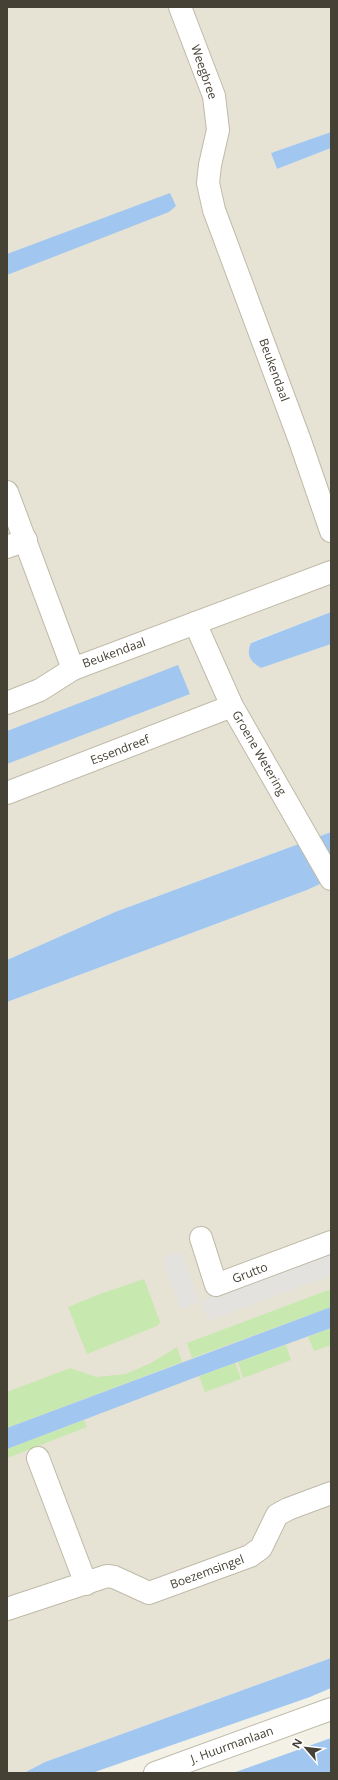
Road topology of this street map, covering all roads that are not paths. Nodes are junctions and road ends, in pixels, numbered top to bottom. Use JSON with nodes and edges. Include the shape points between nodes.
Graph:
{"nodes":[{"id":1,"x":180,"y":7,"type":"edge"},
{"id":2,"x":214,"y":210,"type":"joint"},
{"id":3,"x":7,"y":492,"type":"edge"},
{"id":4,"x":331,"y":531,"type":"edge"},
{"id":5,"x":16,"y":543,"type":"edge"},
{"id":6,"x":331,"y":572,"type":"edge"},
{"id":7,"x":195,"y":623,"type":"junction"},
{"id":8,"x":73,"y":668,"type":"junction"},
{"id":9,"x":7,"y":703,"type":"edge"},
{"id":10,"x":232,"y":706,"type":"junction"},
{"id":11,"x":7,"y":793,"type":"edge"},
{"id":12,"x":331,"y":879,"type":"edge"},
{"id":13,"x":201,"y":1238,"type":"dead end"},
{"id":14,"x":331,"y":1242,"type":"edge"},
{"id":15,"x":38,"y":1458,"type":"dead end"},
{"id":16,"x":331,"y":1492,"type":"edge"},
{"id":17,"x":86,"y":1584,"type":"junction"},
{"id":18,"x":7,"y":1609,"type":"edge"},
{"id":19,"x":331,"y":1709,"type":"edge"},
{"id":20,"x":155,"y":1773,"type":"edge"}],
"edges":[{"from":1,"to":2,"type":"street","name":"Weegbree","via":[[214,96],[218,130],[208,184]]},
{"from":2,"to":4,"type":"street","name":"Beukendaal"},
{"from":3,"to":5,"type":"street","name":"Beukendaal"},
{"from":5,"to":8,"type":"street","name":"Beukendaal"},
{"from":6,"to":7,"type":"street","name":"Beukendaal"},
{"from":7,"to":8,"type":"street","name":"Beukendaal"},
{"from":7,"to":10,"type":"street","name":"Groene Wetering"},
{"from":8,"to":9,"type":"street","via":[[40,690]]},
{"from":10,"to":11,"type":"street","name":"Essendreef"},
{"from":10,"to":12,"type":"street","name":"Groene Wetering"},
{"from":13,"to":14,"type":"street","name":"Grutto","via":[[216,1286]]},
{"from":15,"to":17,"type":"street"},
{"from":16,"to":17,"type":"street","name":"Boezemsingel","via":[[288,1508],[277,1515],[261,1548],[250,1556],[149,1593],[114,1577],[107,1576]]},
{"from":17,"to":18,"type":"street","name":"Boezemsingel"},
{"from":19,"to":20,"type":"street","name":"J. Huurmanlaan"}]}
